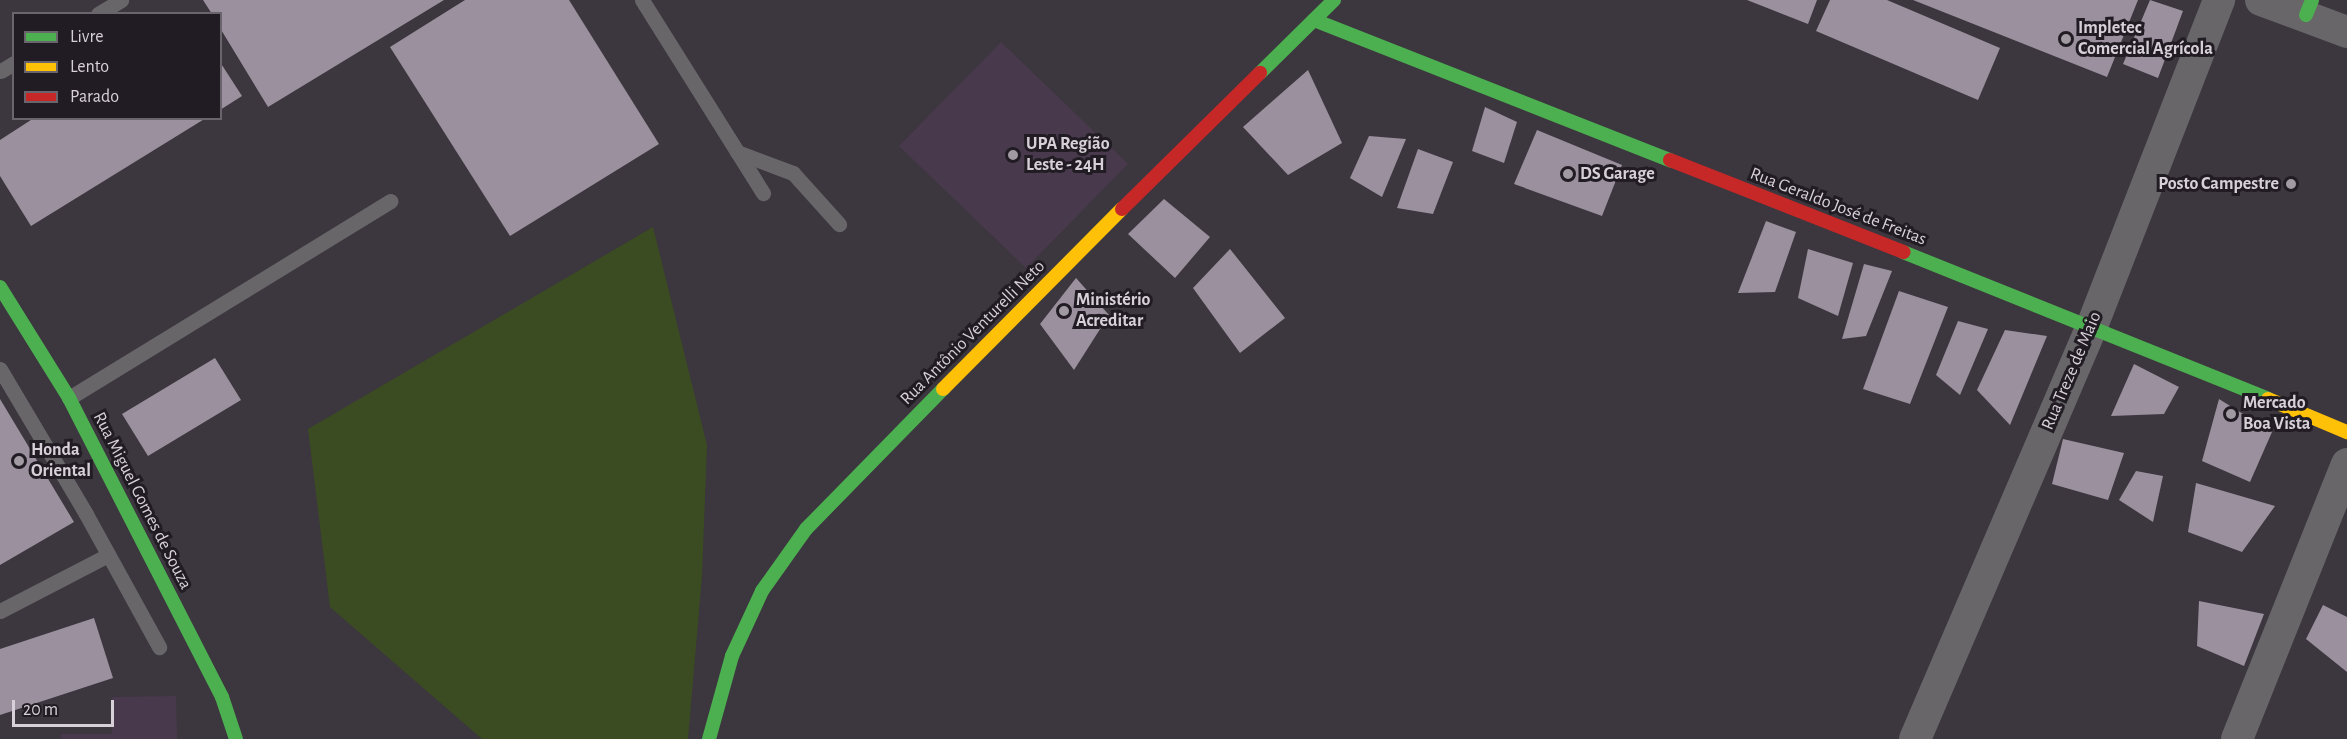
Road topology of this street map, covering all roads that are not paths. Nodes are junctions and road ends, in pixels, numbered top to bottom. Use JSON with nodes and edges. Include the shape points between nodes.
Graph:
{"nodes":[{"id":1,"x":121,"y":0,"type":"edge"},
{"id":2,"x":642,"y":0,"type":"edge"},
{"id":3,"x":1334,"y":0,"type":"edge"},
{"id":4,"x":2219,"y":0,"type":"edge"},
{"id":5,"x":2261,"y":0,"type":"edge"},
{"id":6,"x":2309,"y":7,"type":"edge"},
{"id":7,"x":101,"y":12,"type":"edge"},
{"id":8,"x":1314,"y":20,"type":"junction"},
{"id":9,"x":2347,"y":32,"type":"edge"},
{"id":10,"x":737,"y":152,"type":"junction"},
{"id":11,"x":763,"y":193,"type":"dead end"},
{"id":12,"x":391,"y":201,"type":"dead end"},
{"id":13,"x":838,"y":224,"type":"dead end"},
{"id":14,"x":0,"y":287,"type":"edge"},
{"id":15,"x":2091,"y":326,"type":"junction"},
{"id":16,"x":0,"y":369,"type":"edge"},
{"id":17,"x":69,"y":398,"type":"junction"},
{"id":18,"x":2347,"y":432,"type":"edge"},
{"id":19,"x":2347,"y":464,"type":"edge"},
{"id":20,"x":108,"y":555,"type":"junction"},
{"id":21,"x":0,"y":611,"type":"edge"},
{"id":22,"x":159,"y":647,"type":"dead end"},
{"id":23,"x":236,"y":739,"type":"edge"},
{"id":24,"x":709,"y":739,"type":"edge"},
{"id":25,"x":1915,"y":739,"type":"edge"},
{"id":26,"x":2237,"y":739,"type":"edge"}],
"edges":[{"from":1,"to":7,"type":"lane"},
{"from":2,"to":10,"type":"lane"},
{"from":3,"to":8,"type":"street","name":"Rua Antônio Venturelli Neto"},
{"from":4,"to":15,"type":"street","name":"Rua Treze de Maio"},
{"from":5,"to":6,"type":"street"},
{"from":6,"to":9,"type":"street"},
{"from":8,"to":15,"type":"street","name":"Rua Geraldo José de Freitas"},
{"from":8,"to":24,"type":"street","name":"Rua Antônio Venturelli Neto","via":[[1059,271],[806,529],[762,591],[742,634]]},
{"from":10,"to":11,"type":"lane"},
{"from":10,"to":13,"type":"lane","via":[[793,173]]},
{"from":12,"to":17,"type":"lane"},
{"from":14,"to":17,"type":"street","name":"Rua Miguel Gomes de Souza"},
{"from":15,"to":18,"type":"street","name":"Rua Geraldo José de Freitas"},
{"from":15,"to":25,"type":"street","name":"Rua Treze de Maio"},
{"from":16,"to":20,"type":"lane"},
{"from":17,"to":23,"type":"street","name":"Rua Miguel Gomes de Souza","via":[[222,696]]},
{"from":19,"to":26,"type":"street"},
{"from":20,"to":21,"type":"lane"},
{"from":20,"to":22,"type":"lane"}]}
